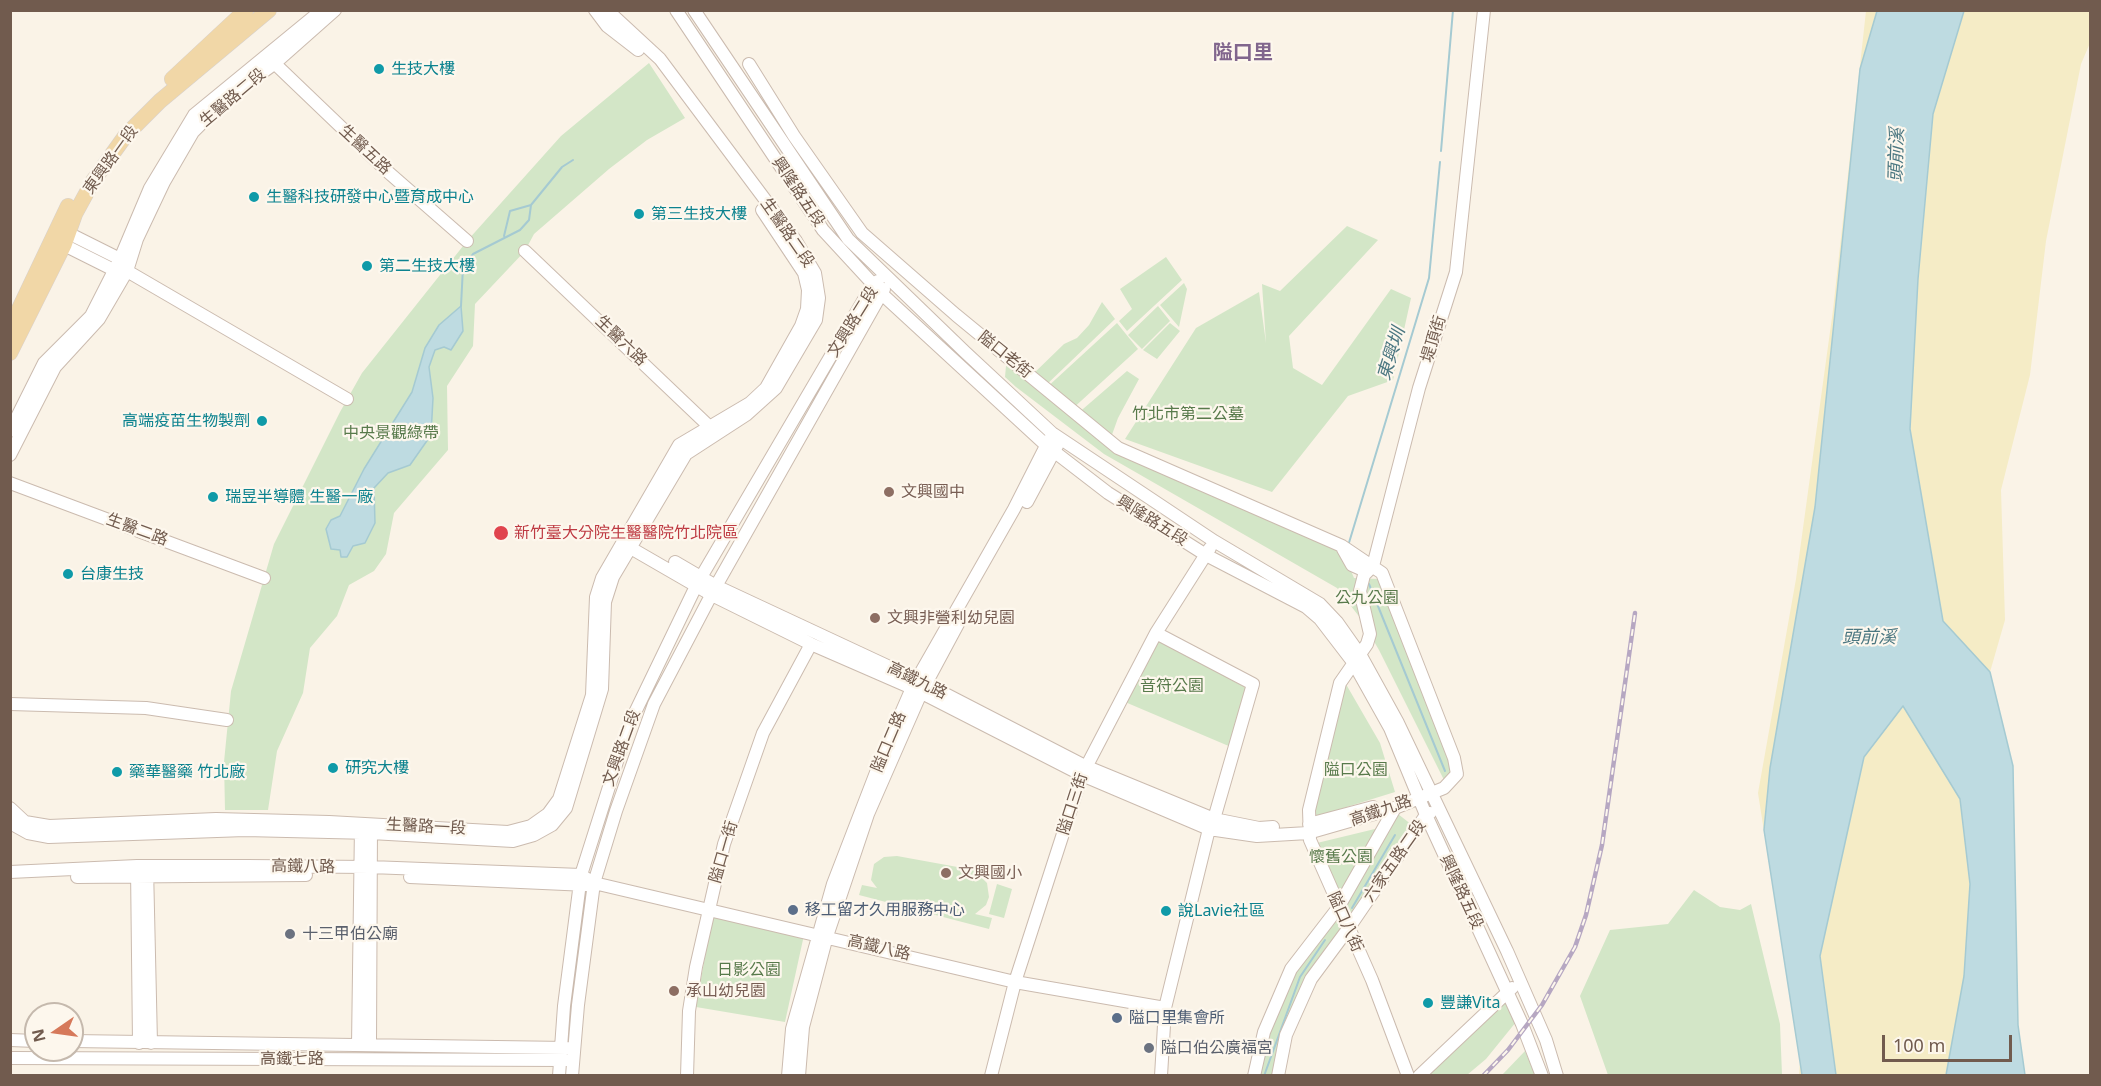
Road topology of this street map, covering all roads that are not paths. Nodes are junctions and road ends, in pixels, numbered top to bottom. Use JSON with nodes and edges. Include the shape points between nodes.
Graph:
{"nodes":[{"id":1,"x":246,"y":10,"type":"edge"},
{"id":2,"x":269,"y":10,"type":"edge"},
{"id":3,"x":322,"y":10,"type":"edge"},
{"id":4,"x":335,"y":10,"type":"edge"},
{"id":5,"x":595,"y":10,"type":"edge"},
{"id":6,"x":608,"y":10,"type":"edge"},
{"id":7,"x":676,"y":10,"type":"edge"},
{"id":8,"x":694,"y":10,"type":"edge"},
{"id":9,"x":1484,"y":10,"type":"edge"},
{"id":10,"x":270,"y":60,"type":"junction"},
{"id":11,"x":749,"y":64,"type":"dead end"},
{"id":12,"x":62,"y":237,"type":"junction"},
{"id":13,"x":467,"y":241,"type":"dead end"},
{"id":14,"x":525,"y":251,"type":"dead end"},
{"id":15,"x":117,"y":264,"type":"junction"},
{"id":16,"x":127,"y":271,"type":"junction"},
{"id":17,"x":887,"y":276,"type":"junction"},
{"id":18,"x":873,"y":284,"type":"junction"},
{"id":19,"x":882,"y":295,"type":"junction"},
{"id":20,"x":10,"y":328,"type":"edge"},
{"id":21,"x":10,"y":353,"type":"edge"},
{"id":22,"x":347,"y":399,"type":"dead end"},
{"id":23,"x":712,"y":429,"type":"junction"},
{"id":24,"x":10,"y":431,"type":"edge"},
{"id":25,"x":1056,"y":436,"type":"junction"},
{"id":26,"x":1050,"y":449,"type":"junction"},
{"id":27,"x":10,"y":455,"type":"edge"},
{"id":28,"x":10,"y":483,"type":"edge"},
{"id":29,"x":628,"y":541,"type":"junction"},
{"id":30,"x":1214,"y":541,"type":"junction"},
{"id":31,"x":1342,"y":546,"type":"junction"},
{"id":32,"x":1206,"y":555,"type":"junction"},
{"id":33,"x":1352,"y":565,"type":"junction"},
{"id":34,"x":1373,"y":566,"type":"junction"},
{"id":35,"x":264,"y":578,"type":"dead end"},
{"id":36,"x":700,"y":581,"type":"junction"},
{"id":37,"x":714,"y":590,"type":"junction"},
{"id":38,"x":1360,"y":591,"type":"junction"},
{"id":39,"x":1156,"y":633,"type":"junction"},
{"id":40,"x":811,"y":644,"type":"junction"},
{"id":41,"x":1357,"y":659,"type":"junction"},
{"id":42,"x":919,"y":686,"type":"junction"},
{"id":43,"x":10,"y":704,"type":"edge"},
{"id":44,"x":227,"y":720,"type":"dead end"},
{"id":45,"x":1084,"y":770,"type":"junction"},
{"id":46,"x":1439,"y":790,"type":"junction"},
{"id":47,"x":1418,"y":798,"type":"junction"},
{"id":48,"x":10,"y":808,"type":"edge"},
{"id":49,"x":1395,"y":808,"type":"junction"},
{"id":50,"x":1438,"y":810,"type":"junction"},
{"id":51,"x":1426,"y":815,"type":"junction"},
{"id":52,"x":10,"y":823,"type":"edge"},
{"id":53,"x":1211,"y":824,"type":"junction"},
{"id":54,"x":148,"y":827,"type":"junction"},
{"id":55,"x":366,"y":828,"type":"junction"},
{"id":56,"x":1308,"y":828,"type":"junction"},
{"id":57,"x":142,"y":871,"type":"junction"},
{"id":58,"x":365,"y":871,"type":"junction"},
{"id":59,"x":10,"y":872,"type":"edge"},
{"id":60,"x":10,"y":879,"type":"edge"},
{"id":61,"x":581,"y":881,"type":"junction"},
{"id":62,"x":594,"y":883,"type":"junction"},
{"id":63,"x":1338,"y":908,"type":"junction"},
{"id":64,"x":709,"y":909,"type":"junction"},
{"id":65,"x":1348,"y":929,"type":"junction"},
{"id":66,"x":823,"y":935,"type":"junction"},
{"id":67,"x":1015,"y":982,"type":"junction"},
{"id":68,"x":1521,"y":984,"type":"junction"},
{"id":69,"x":1508,"y":991,"type":"junction"},
{"id":70,"x":1165,"y":1008,"type":"junction"},
{"id":71,"x":84,"y":1041,"type":"edge"},
{"id":72,"x":145,"y":1043,"type":"junction"},
{"id":73,"x":364,"y":1045,"type":"junction"},
{"id":74,"x":561,"y":1054,"type":"junction"},
{"id":75,"x":574,"y":1054,"type":"junction"},
{"id":76,"x":10,"y":1058,"type":"edge"},
{"id":77,"x":559,"y":1076,"type":"edge"},
{"id":78,"x":572,"y":1076,"type":"edge"},
{"id":79,"x":687,"y":1076,"type":"edge"},
{"id":80,"x":788,"y":1076,"type":"edge"},
{"id":81,"x":799,"y":1076,"type":"edge"},
{"id":82,"x":991,"y":1076,"type":"edge"},
{"id":83,"x":1161,"y":1076,"type":"edge"},
{"id":84,"x":1254,"y":1076,"type":"edge"},
{"id":85,"x":1278,"y":1076,"type":"edge"},
{"id":86,"x":1408,"y":1076,"type":"edge"},
{"id":87,"x":1419,"y":1076,"type":"edge"},
{"id":88,"x":1542,"y":1076,"type":"edge"},
{"id":89,"x":1557,"y":1076,"type":"edge"}],
"edges":[{"from":1,"to":12,"type":"main road","name":"東興路一段","via":[[124,126],[86,176]]},
{"from":2,"to":12,"type":"main road","name":"東興路一段","via":[[160,101],[126,135],[93,181]]},
{"from":3,"to":10,"type":"street","name":"生醫路二段"},
{"from":4,"to":10,"type":"street","name":"生醫路二段"},
{"from":5,"to":23,"type":"street","name":"生醫路二段","via":[[607,26],[651,59],[804,273],[807,309],[766,388]]},
{"from":6,"to":23,"type":"street","name":"生醫路二段","via":[[660,59],[796,241],[814,273],[819,298],[816,320],[776,388],[747,415]]},
{"from":7,"to":18,"type":"street","name":"興隆路五段","via":[[823,230]]},
{"from":8,"to":17,"type":"street","name":"興隆路五段","via":[[848,239]]},
{"from":9,"to":34,"type":"street","name":"堤頂街","via":[[1456,272],[1419,388]]},
{"from":10,"to":13,"type":"street","name":"生醫五路"},
{"from":10,"to":15,"type":"street","name":"生醫路二段","via":[[194,115],[150,188]]},
{"from":10,"to":16,"type":"street","name":"生醫路二段","via":[[193,132],[164,182],[137,239]]},
{"from":11,"to":31,"type":"street","name":"隘口老街","via":[[862,233],[1118,448]]},
{"from":12,"to":15,"type":"street"},
{"from":12,"to":20,"type":"main road","name":"東興路一段"},
{"from":12,"to":21,"type":"main road","name":"東興路一段"},
{"from":14,"to":23,"type":"street","name":"生醫六路"},
{"from":15,"to":16,"type":"street"},
{"from":15,"to":24,"type":"street","via":[[91,316],[44,363]]},
{"from":16,"to":22,"type":"street"},
{"from":16,"to":27,"type":"street","via":[[99,319],[54,367]]},
{"from":17,"to":18,"type":"street","name":"文興路二段"},
{"from":17,"to":19,"type":"street","name":"文興路二段"},
{"from":17,"to":25,"type":"street","name":"興隆路五段"},
{"from":18,"to":19,"type":"street","name":"興隆路五段"},
{"from":18,"to":36,"type":"street","name":"文興路二段"},
{"from":19,"to":26,"type":"street","name":"興隆路五段"},
{"from":19,"to":37,"type":"street","name":"文興路二段"},
{"from":23,"to":29,"type":"street","name":"生醫路二段","via":[[686,454]]},
{"from":25,"to":26,"type":"street","name":"隘口二路"},
{"from":25,"to":30,"type":"street","name":"興隆路五段"},
{"from":26,"to":32,"type":"street","name":"興隆路五段","via":[[1108,493]]},
{"from":26,"to":42,"type":"street","name":"隘口二路"},
{"from":28,"to":35,"type":"street","name":"生醫二路"},
{"from":29,"to":36,"type":"street","name":"高鐵九路"},
{"from":29,"to":55,"type":"street","name":"生醫路一段","via":[[602,578],[596,597],[592,695],[559,799],[548,814],[531,826],[508,832]]},
{"from":30,"to":32,"type":"street","name":"隘口三街"},
{"from":30,"to":41,"type":"street","name":"興隆路五段","via":[[1320,604]]},
{"from":31,"to":33,"type":"street"},
{"from":31,"to":34,"type":"street","name":"隘口老街"},
{"from":32,"to":39,"type":"street","name":"隘口三街"},
{"from":32,"to":41,"type":"street","name":"興隆路五段","via":[[1306,607]]},
{"from":33,"to":34,"type":"street","via":[[1361,569]]},
{"from":33,"to":38,"type":"street"},
{"from":34,"to":38,"type":"street","name":"堤頂街","via":[[1364,575]]},
{"from":34,"to":46,"type":"street","name":"隘口老街","via":[[1382,573],[1454,758],[1457,774]]},
{"from":36,"to":37,"type":"street","name":"高鐵九路"},
{"from":36,"to":61,"type":"street","name":"文興路二段","via":[[628,727]]},
{"from":37,"to":40,"type":"street","name":"高鐵九路"},
{"from":37,"to":42,"type":"street","name":"高鐵九路"},
{"from":37,"to":62,"type":"street","name":"文興路二段","via":[[654,704]]},
{"from":38,"to":41,"type":"street","via":[[1370,634]]},
{"from":39,"to":45,"type":"street","name":"隘口三街"},
{"from":39,"to":53,"type":"street","via":[[1253,684]]},
{"from":40,"to":42,"type":"street","name":"高鐵九路"},
{"from":40,"to":64,"type":"street","name":"隘口一街","via":[[762,733],[724,844]]},
{"from":41,"to":46,"type":"street","name":"興隆路五段"},
{"from":41,"to":47,"type":"street","name":"興隆路五段"},
{"from":41,"to":56,"type":"street","via":[[1340,683]]},
{"from":42,"to":45,"type":"street","name":"高鐵九路"},
{"from":42,"to":66,"type":"street","name":"隘口二路"},
{"from":43,"to":44,"type":"street","via":[[146,708]]},
{"from":45,"to":53,"type":"street","name":"高鐵九路"},
{"from":45,"to":67,"type":"street","name":"隘口三街"},
{"from":46,"to":47,"type":"street"},
{"from":46,"to":50,"type":"street","name":"興隆路五段"},
{"from":47,"to":49,"type":"street","name":"高鐵九路"},
{"from":47,"to":51,"type":"street","name":"興隆路五段"},
{"from":47,"to":56,"type":"street","name":"高鐵九路"},
{"from":48,"to":54,"type":"street","name":"生醫路一段","via":[[25,822],[49,826]]},
{"from":49,"to":56,"type":"street","name":"高鐵九路"},
{"from":49,"to":63,"type":"street","name":"六家五路二段"},
{"from":50,"to":51,"type":"street","name":"六家五路二段"},
{"from":50,"to":68,"type":"street","name":"興隆路五段"},
{"from":51,"to":65,"type":"street","name":"六家五路二段"},
{"from":51,"to":69,"type":"street","name":"興隆路五段"},
{"from":52,"to":54,"type":"street","name":"生醫路一段","via":[[28,833],[49,837]]},
{"from":53,"to":56,"type":"street","name":"高鐵九路","via":[[1257,836]]},
{"from":53,"to":70,"type":"street"},
{"from":54,"to":55,"type":"street","name":"生醫路一段"},
{"from":55,"to":58,"type":"street"},
{"from":56,"to":63,"type":"street","name":"隘口八街"},
{"from":57,"to":58,"type":"street","name":"高鐵八路"},
{"from":57,"to":59,"type":"street","name":"高鐵八路"},
{"from":57,"to":60,"type":"street","name":"高鐵八路"},
{"from":57,"to":72,"type":"street"},
{"from":58,"to":61,"type":"street","name":"高鐵八路"},
{"from":58,"to":73,"type":"street"},
{"from":61,"to":62,"type":"street","name":"高鐵八路"},
{"from":61,"to":74,"type":"street","name":"文興路二段"},
{"from":62,"to":64,"type":"street","name":"高鐵八路"},
{"from":62,"to":75,"type":"street","name":"文興路二段"},
{"from":63,"to":65,"type":"street","name":"隘口八街"},
{"from":63,"to":84,"type":"street","name":"六家五路二段","via":[[1291,969],[1264,1032]]},
{"from":64,"to":66,"type":"street","name":"高鐵八路"},
{"from":64,"to":79,"type":"street","name":"隘口一街","via":[[689,1011]]},
{"from":65,"to":85,"type":"street","name":"六家五路二段","via":[[1311,979],[1286,1035]]},
{"from":65,"to":86,"type":"street","name":"隘口八街"},
{"from":66,"to":67,"type":"street","name":"高鐵八路"},
{"from":66,"to":80,"type":"street","name":"隘口二路","via":[[792,1029]]},
{"from":66,"to":81,"type":"street","name":"隘口二路","via":[[803,1027]]},
{"from":67,"to":70,"type":"street","name":"高鐵八路"},
{"from":67,"to":82,"type":"street","name":"隘口三街"},
{"from":68,"to":69,"type":"street"},
{"from":68,"to":89,"type":"street","name":"興隆路五段"},
{"from":69,"to":87,"type":"street"},
{"from":69,"to":88,"type":"street","name":"興隆路五段"},
{"from":70,"to":83,"type":"street"},
{"from":71,"to":72,"type":"street","name":"高鐵七路"},
{"from":72,"to":73,"type":"street","name":"高鐵七路"},
{"from":73,"to":74,"type":"street","name":"高鐵七路"},
{"from":74,"to":75,"type":"street","name":"高鐵七路"},
{"from":74,"to":76,"type":"street","name":"高鐵七路"},
{"from":74,"to":77,"type":"street","name":"文興路二段"},
{"from":75,"to":78,"type":"street","name":"文興路二段"}]}
